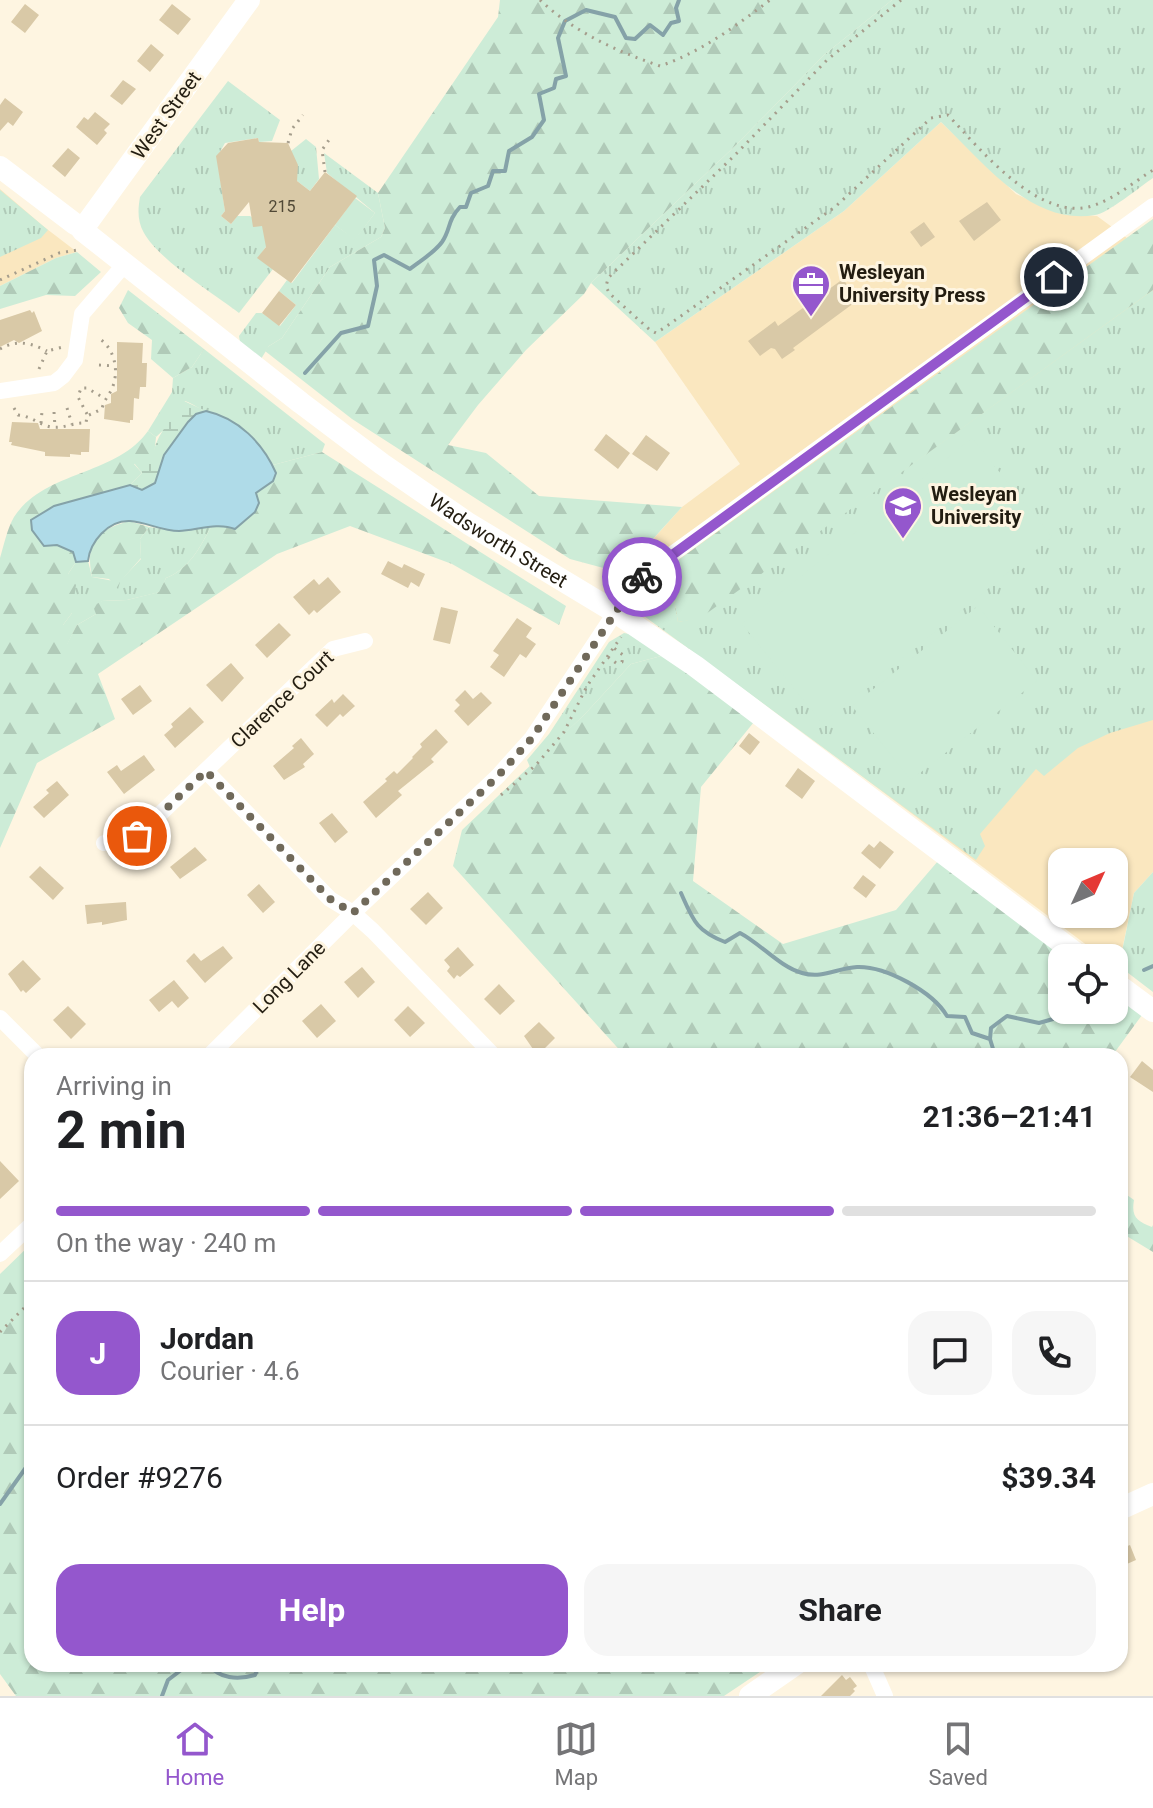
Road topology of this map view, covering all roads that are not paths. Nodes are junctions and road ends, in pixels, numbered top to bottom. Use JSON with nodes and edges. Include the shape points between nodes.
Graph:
{"nodes":[{"id":1,"x":249,"y":0,"type":"edge"},
{"id":2,"x":0,"y":167,"type":"edge"},
{"id":3,"x":1153,"y":206,"type":"edge"},
{"id":4,"x":79,"y":234,"type":"junction"},
{"id":5,"x":124,"y":265,"type":"junction"},
{"id":6,"x":0,"y":391,"type":"edge"},
{"id":7,"x":615,"y":612,"type":"junction"},
{"id":8,"x":365,"y":641,"type":"dead end"},
{"id":9,"x":206,"y":771,"type":"junction"},
{"id":10,"x":104,"y":843,"type":"dead end"},
{"id":11,"x":353,"y":913,"type":"junction"},
{"id":12,"x":1063,"y":944,"type":"edge"},
{"id":13,"x":1128,"y":992,"type":"edge"},
{"id":14,"x":1153,"y":1011,"type":"edge"},
{"id":15,"x":0,"y":1018,"type":"edge"},
{"id":16,"x":30,"y":1048,"type":"edge"},
{"id":17,"x":217,"y":1048,"type":"edge"},
{"id":18,"x":486,"y":1048,"type":"edge"},
{"id":19,"x":24,"y":1232,"type":"edge"},
{"id":20,"x":0,"y":1254,"type":"edge"},
{"id":21,"x":1153,"y":1494,"type":"edge"},
{"id":22,"x":1128,"y":1505,"type":"edge"},
{"id":23,"x":784,"y":1672,"type":"edge"},
{"id":24,"x":874,"y":1672,"type":"edge"},
{"id":25,"x":750,"y":1696,"type":"edge"},
{"id":26,"x":885,"y":1696,"type":"edge"}],
"edges":[{"from":1,"to":4,"type":"street","name":"West Street"},
{"from":2,"to":4,"type":"street","name":"Wadsworth Street"},
{"from":3,"to":7,"type":"street","name":"Long Lane","via":[[653,567]]},
{"from":4,"to":5,"type":"street","name":"Wadsworth Street"},
{"from":5,"to":6,"type":"street","via":[[82,314],[75,360],[63,376],[54,383]]},
{"from":5,"to":7,"type":"street","name":"Wadsworth Street","via":[[382,464]]},
{"from":7,"to":11,"type":"street","name":"Long Lane","via":[[532,738]]},
{"from":7,"to":12,"type":"street","name":"Wadsworth Street","via":[[695,666]]},
{"from":8,"to":9,"type":"street","name":"Clarence Court","via":[[333,649]]},
{"from":9,"to":10,"type":"street","name":"Clarence Court","via":[[137,836]]},
{"from":9,"to":11,"type":"street","via":[[330,899]]},
{"from":11,"to":17,"type":"street","name":"Long Lane"},
{"from":11,"to":18,"type":"street"},
{"from":13,"to":14,"type":"street"},
{"from":15,"to":16,"type":"street"},
{"from":19,"to":20,"type":"street"},
{"from":21,"to":22,"type":"street"},
{"from":23,"to":25,"type":"street"},
{"from":24,"to":26,"type":"street"}]}
